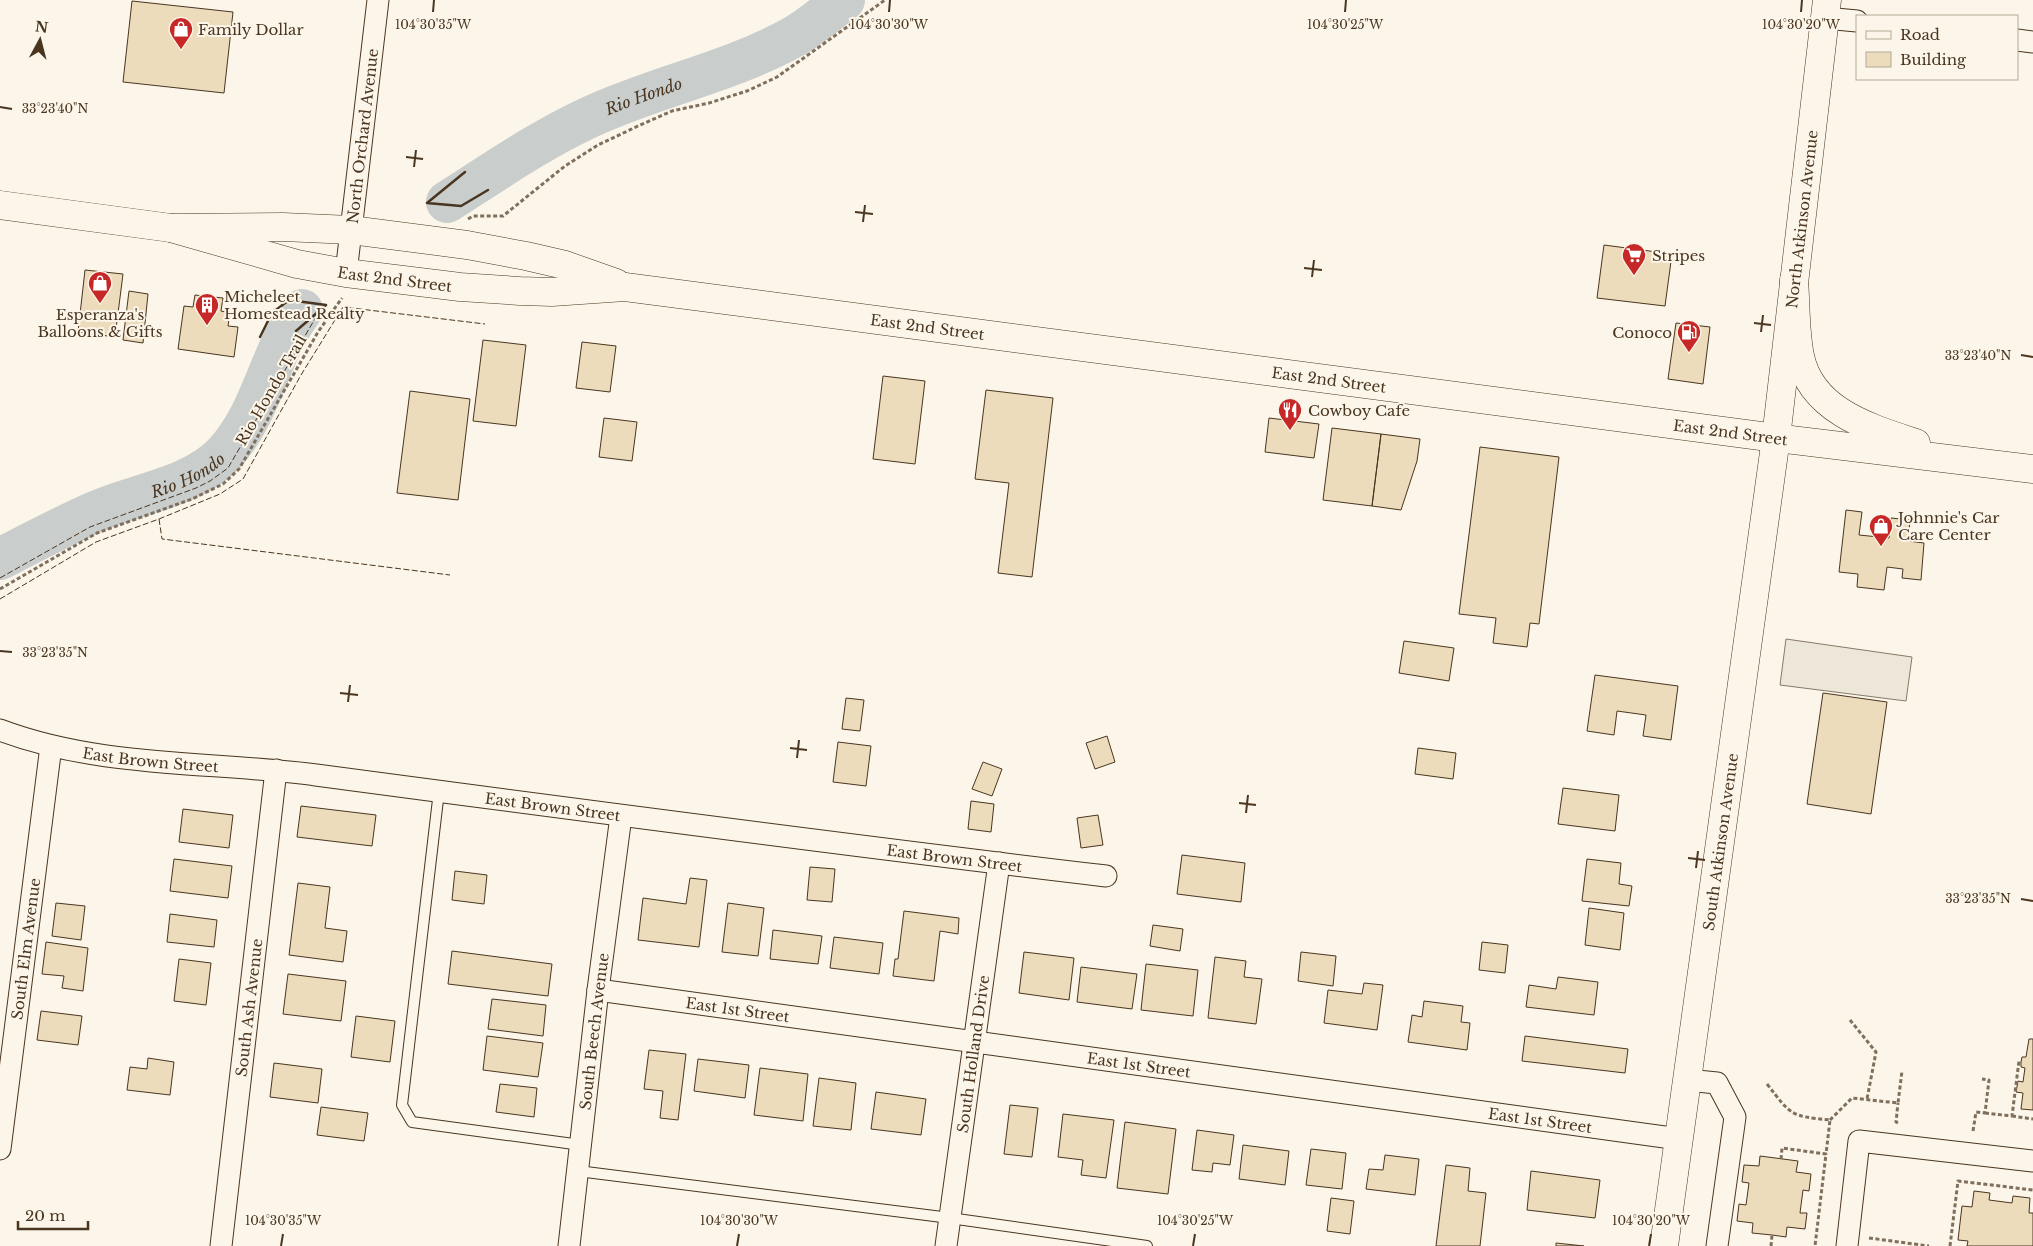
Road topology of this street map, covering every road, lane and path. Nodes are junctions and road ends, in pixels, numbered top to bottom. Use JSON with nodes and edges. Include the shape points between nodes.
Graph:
{"nodes":[{"id":1,"x":378,"y":0,"type":"edge"},
{"id":2,"x":885,"y":0,"type":"edge"},
{"id":3,"x":1826,"y":9,"type":"edge"},
{"id":4,"x":1856,"y":22,"type":"edge"},
{"id":5,"x":2018,"y":40,"type":"edge"},
{"id":6,"x":2033,"y":42,"type":"edge"},
{"id":7,"x":0,"y":206,"type":"edge"},
{"id":8,"x":171,"y":228,"type":"junction"},
{"id":9,"x":351,"y":230,"type":"junction"},
{"id":10,"x":434,"y":241,"type":"junction"},
{"id":11,"x":346,"y":273,"type":"junction"},
{"id":12,"x":374,"y":276,"type":"junction"},
{"id":13,"x":1794,"y":280,"type":"junction"},
{"id":14,"x":625,"y":287,"type":"junction"},
{"id":15,"x":1776,"y":438,"type":"junction"},
{"id":16,"x":1977,"y":463,"type":"junction"},
{"id":17,"x":2033,"y":470,"type":"edge"},
{"id":18,"x":0,"y":590,"type":"edge"},
{"id":19,"x":0,"y":730,"type":"edge"},
{"id":20,"x":51,"y":746,"type":"junction"},
{"id":21,"x":276,"y":770,"type":"junction"},
{"id":22,"x":439,"y":792,"type":"junction"},
{"id":23,"x":621,"y":816,"type":"junction"},
{"id":24,"x":999,"y":863,"type":"junction"},
{"id":25,"x":1106,"y":876,"type":"dead end"},
{"id":26,"x":598,"y":990,"type":"junction"},
{"id":27,"x":1850,"y":1020,"type":"dead end"},
{"id":28,"x":974,"y":1043,"type":"junction"},
{"id":29,"x":2021,"y":1062,"type":"dead end"},
{"id":30,"x":1902,"y":1071,"type":"dead end"},
{"id":31,"x":1982,"y":1079,"type":"dead end"},
{"id":32,"x":1687,"y":1080,"type":"junction"},
{"id":33,"x":1767,"y":1084,"type":"dead end"},
{"id":34,"x":1867,"y":1100,"type":"junction"},
{"id":35,"x":1898,"y":1103,"type":"junction"},
{"id":36,"x":1985,"y":1113,"type":"junction"},
{"id":37,"x":2012,"y":1116,"type":"junction"},
{"id":38,"x":2033,"y":1119,"type":"edge"},
{"id":39,"x":1830,"y":1120,"type":"junction"},
{"id":40,"x":1905,"y":1123,"type":"dead end"},
{"id":41,"x":1963,"y":1131,"type":"dead end"},
{"id":42,"x":1679,"y":1139,"type":"junction"},
{"id":43,"x":581,"y":1146,"type":"junction"},
{"id":44,"x":0,"y":1149,"type":"edge"},
{"id":45,"x":1826,"y":1154,"type":"junction"},
{"id":46,"x":1781,"y":1159,"type":"dead end"},
{"id":47,"x":2033,"y":1161,"type":"edge"},
{"id":48,"x":578,"y":1170,"type":"junction"},
{"id":49,"x":2033,"y":1190,"type":"edge"},
{"id":50,"x":950,"y":1218,"type":"junction"},
{"id":51,"x":1772,"y":1235,"type":"dead end"},
{"id":52,"x":1848,"y":1241,"type":"edge"},
{"id":53,"x":221,"y":1246,"type":"edge"},
{"id":54,"x":569,"y":1246,"type":"edge"},
{"id":55,"x":946,"y":1246,"type":"edge"},
{"id":56,"x":1147,"y":1246,"type":"edge"},
{"id":57,"x":1664,"y":1246,"type":"edge"},
{"id":58,"x":1717,"y":1246,"type":"edge"},
{"id":59,"x":1771,"y":1246,"type":"edge"},
{"id":60,"x":1815,"y":1246,"type":"edge"},
{"id":61,"x":1929,"y":1246,"type":"edge"},
{"id":62,"x":1950,"y":1246,"type":"edge"}],
"edges":[{"from":1,"to":9,"type":"street","name":"North Orchard Avenue"},
{"from":2,"to":10,"type":"path","via":[[778,77],[728,97],[672,111],[606,141],[565,166],[503,216],[473,216]]},
{"from":3,"to":4,"type":"street"},
{"from":3,"to":13,"type":"main road","name":"North Atkinson Avenue"},
{"from":5,"to":6,"type":"street"},
{"from":7,"to":8,"type":"main road","name":"East 2nd Street"},
{"from":8,"to":9,"type":"main road","name":"East 2nd Street"},
{"from":8,"to":11,"type":"main road","name":"East 2nd Street","via":[[280,260]]},
{"from":9,"to":10,"type":"main road","name":"East 2nd Street"},
{"from":9,"to":11,"type":"street","name":"North Orchard Avenue"},
{"from":10,"to":14,"type":"main road","name":"East 2nd Street","via":[[565,265]]},
{"from":11,"to":12,"type":"main road","name":"East 2nd Street"},
{"from":12,"to":14,"type":"main road","name":"East 2nd Street","via":[[520,292]]},
{"from":12,"to":18,"type":"path","name":"Rio Hondo Trail","via":[[344,295],[318,332],[239,469],[223,484],[192,499],[97,533]]},
{"from":13,"to":15,"type":"main road","name":"North Atkinson Avenue"},
{"from":13,"to":16,"type":"main road","via":[[1800,357],[1810,383],[1829,405],[1875,429]]},
{"from":14,"to":15,"type":"main road","name":"East 2nd Street"},
{"from":15,"to":16,"type":"main road","name":"East 2nd Street"},
{"from":15,"to":32,"type":"main road","name":"South Atkinson Avenue"},
{"from":16,"to":17,"type":"main road","name":"East 2nd Street"},
{"from":19,"to":20,"type":"street","name":"East Brown Street"},
{"from":20,"to":21,"type":"street","name":"East Brown Street","via":[[117,758]]},
{"from":20,"to":44,"type":"street","name":"South Elm Avenue"},
{"from":21,"to":22,"type":"street","name":"East Brown Street"},
{"from":21,"to":53,"type":"street","name":"South Ash Avenue"},
{"from":22,"to":23,"type":"street","name":"East Brown Street"},
{"from":22,"to":43,"type":"lane","via":[[402,1105],[412,1122]]},
{"from":23,"to":24,"type":"street","name":"East Brown Street"},
{"from":23,"to":26,"type":"street","name":"South Beech Avenue"},
{"from":24,"to":25,"type":"street","name":"East Brown Street"},
{"from":24,"to":28,"type":"street","name":"South Holland Drive"},
{"from":26,"to":28,"type":"street","name":"East 1st Street"},
{"from":26,"to":43,"type":"street","name":"South Beech Avenue"},
{"from":27,"to":34,"type":"path","via":[[1876,1052]]},
{"from":28,"to":42,"type":"street","name":"East 1st Street"},
{"from":28,"to":50,"type":"street","name":"South Holland Drive"},
{"from":29,"to":37,"type":"path"},
{"from":30,"to":35,"type":"path"},
{"from":31,"to":36,"type":"path","via":[[1989,1080]]},
{"from":32,"to":42,"type":"main road","name":"South Atkinson Avenue"},
{"from":32,"to":58,"type":"street","via":[[1718,1084],[1735,1117]]},
{"from":33,"to":39,"type":"path","via":[[1787,1110],[1800,1117]]},
{"from":34,"to":35,"type":"path"},
{"from":34,"to":39,"type":"path","via":[[1852,1098]]},
{"from":35,"to":40,"type":"path","via":[[1896,1122]]},
{"from":36,"to":37,"type":"path"},
{"from":36,"to":41,"type":"path","via":[[1976,1112],[1973,1132]]},
{"from":37,"to":38,"type":"path"},
{"from":39,"to":45,"type":"path"},
{"from":42,"to":57,"type":"main road","name":"South Atkinson Avenue"},
{"from":43,"to":48,"type":"street","name":"South Beech Avenue"},
{"from":45,"to":46,"type":"path","via":[[1782,1148]]},
{"from":45,"to":60,"type":"path"},
{"from":47,"to":52,"type":"street","via":[[1860,1141]]},
{"from":48,"to":50,"type":"lane"},
{"from":48,"to":54,"type":"street","name":"South Beech Avenue"},
{"from":49,"to":62,"type":"path","via":[[1958,1181]]},
{"from":50,"to":55,"type":"street","name":"South Holland Drive"},
{"from":50,"to":56,"type":"lane"},
{"from":51,"to":59,"type":"path"},
{"from":52,"to":61,"type":"path"}]}
